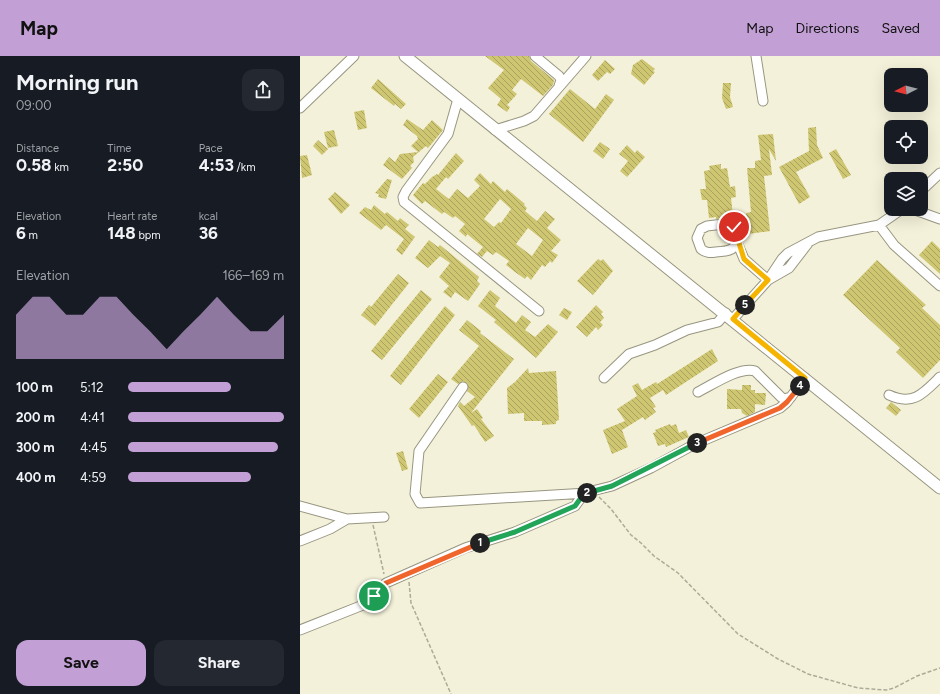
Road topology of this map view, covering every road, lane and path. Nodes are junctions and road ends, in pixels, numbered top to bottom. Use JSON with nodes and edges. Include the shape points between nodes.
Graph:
{"nodes":[{"id":1,"x":354,"y":56,"type":"edge"},
{"id":2,"x":405,"y":56,"type":"edge"},
{"id":3,"x":535,"y":56,"type":"edge"},
{"id":4,"x":586,"y":56,"type":"edge"},
{"id":5,"x":756,"y":56,"type":"edge"},
{"id":6,"x":559,"y":86,"type":"junction"},
{"id":7,"x":458,"y":99,"type":"junction"},
{"id":8,"x":763,"y":101,"type":"dead end"},
{"id":9,"x":300,"y":108,"type":"edge"},
{"id":10,"x":495,"y":130,"type":"junction"},
{"id":11,"x":940,"y":173,"type":"edge"},
{"id":12,"x":928,"y":184,"type":"edge"},
{"id":13,"x":928,"y":215,"type":"edge"},
{"id":14,"x":892,"y":216,"type":"edge"},
{"id":15,"x":940,"y":219,"type":"edge"},
{"id":16,"x":879,"y":225,"type":"junction"},
{"id":17,"x":737,"y":242,"type":"junction"},
{"id":18,"x":768,"y":280,"type":"junction"},
{"id":19,"x":940,"y":286,"type":"edge"},
{"id":20,"x":539,"y":311,"type":"dead end"},
{"id":21,"x":730,"y":316,"type":"junction"},
{"id":22,"x":940,"y":377,"type":"edge"},
{"id":23,"x":604,"y":378,"type":"dead end"},
{"id":24,"x":805,"y":378,"type":"junction"},
{"id":25,"x":463,"y":387,"type":"dead end"},
{"id":26,"x":698,"y":392,"type":"dead end"},
{"id":27,"x":889,"y":395,"type":"dead end"},
{"id":28,"x":791,"y":397,"type":"junction"},
{"id":29,"x":940,"y":488,"type":"edge"},
{"id":30,"x":588,"y":492,"type":"junction"},
{"id":31,"x":300,"y":506,"type":"edge"},
{"id":32,"x":384,"y":517,"type":"dead end"},
{"id":33,"x":347,"y":519,"type":"junction"},
{"id":34,"x":371,"y":519,"type":"junction"},
{"id":35,"x":300,"y":540,"type":"edge"},
{"id":36,"x":409,"y":573,"type":"junction"},
{"id":37,"x":386,"y":583,"type":"junction"},
{"id":38,"x":300,"y":630,"type":"edge"},
{"id":39,"x":940,"y":668,"type":"edge"},
{"id":40,"x":451,"y":694,"type":"edge"}],
"edges":[{"from":1,"to":9,"type":"street"},
{"from":2,"to":7,"type":"main road"},
{"from":3,"to":6,"type":"street","via":[[559,76]]},
{"from":4,"to":6,"type":"street"},
{"from":5,"to":8,"type":"street"},
{"from":6,"to":10,"type":"street","via":[[531,118]]},
{"from":7,"to":10,"type":"main road"},
{"from":7,"to":20,"type":"street","via":[[448,134],[406,191],[404,202]]},
{"from":10,"to":21,"type":"main road"},
{"from":11,"to":12,"type":"street"},
{"from":13,"to":15,"type":"street"},
{"from":14,"to":16,"type":"street"},
{"from":16,"to":18,"type":"street","via":[[818,237],[809,242],[789,268]]},
{"from":16,"to":19,"type":"street","via":[[894,245]]},
{"from":17,"to":17,"type":"street","via":[[731,250],[707,253],[699,246],[698,235],[704,227],[728,224],[736,230]]},
{"from":17,"to":18,"type":"street","via":[[744,259]]},
{"from":18,"to":21,"type":"street"},
{"from":21,"to":23,"type":"street","via":[[687,330],[656,345],[629,354]]},
{"from":21,"to":24,"type":"main road"},
{"from":22,"to":27,"type":"street","via":[[926,391],[912,399],[900,400]]},
{"from":24,"to":28,"type":"street"},
{"from":24,"to":29,"type":"main road"},
{"from":25,"to":30,"type":"street","via":[[420,452],[415,494],[420,503]]},
{"from":26,"to":28,"type":"street","via":[[739,371],[750,370],[755,371],[784,399]]},
{"from":28,"to":30,"type":"street","via":[[780,408],[695,444],[612,486]]},
{"from":30,"to":36,"type":"street","via":[[575,506],[515,532],[464,548]]},
{"from":30,"to":39,"type":"path","via":[[603,500],[631,536],[678,573],[738,634],[778,659],[808,674],[858,688],[894,688]]},
{"from":31,"to":33,"type":"street"},
{"from":32,"to":34,"type":"street"},
{"from":33,"to":34,"type":"street"},
{"from":33,"to":35,"type":"street","via":[[330,529]]},
{"from":34,"to":37,"type":"path"},
{"from":36,"to":37,"type":"street"},
{"from":36,"to":40,"type":"path","via":[[411,603]]},
{"from":37,"to":38,"type":"street","via":[[363,605]]}]}
